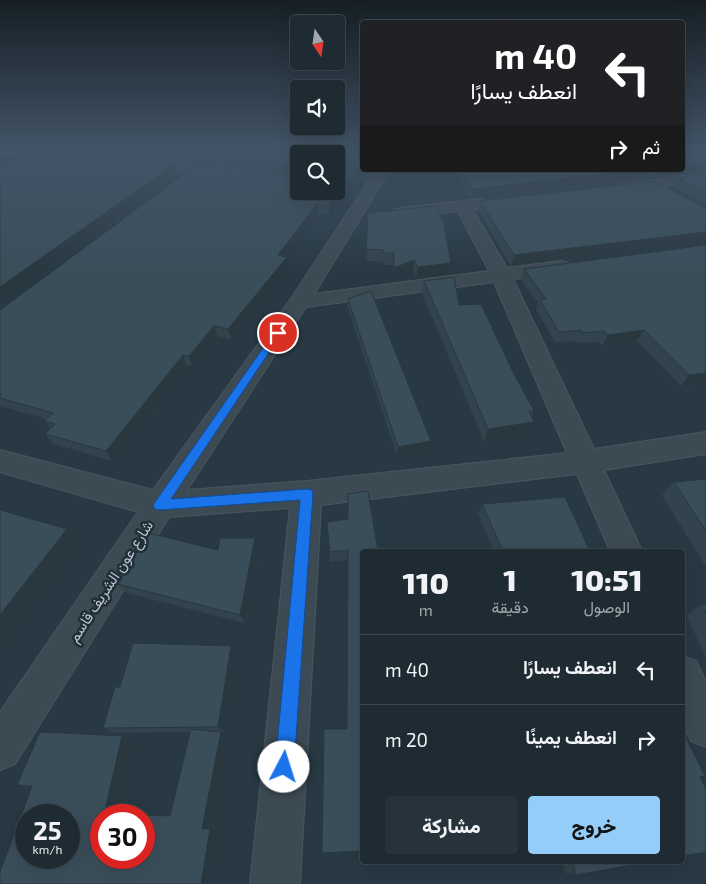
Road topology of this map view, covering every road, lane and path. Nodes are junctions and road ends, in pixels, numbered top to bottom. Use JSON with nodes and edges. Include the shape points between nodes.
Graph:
{"nodes":[{"id":1,"x":369,"y":189,"type":"edge"},
{"id":2,"x":614,"y":189,"type":"edge"},
{"id":3,"x":665,"y":189,"type":"edge"},
{"id":4,"x":608,"y":190,"type":"edge"},
{"id":5,"x":673,"y":194,"type":"edge"},
{"id":6,"x":492,"y":203,"type":"edge"},
{"id":7,"x":463,"y":206,"type":"junction"},
{"id":8,"x":369,"y":217,"type":"junction"},
{"id":9,"x":579,"y":264,"type":"edge"},
{"id":10,"x":500,"y":275,"type":"junction"},
{"id":11,"x":299,"y":302,"type":"junction"},
{"id":12,"x":706,"y":443,"type":"edge"},
{"id":13,"x":0,"y":462,"type":"edge"},
{"id":14,"x":585,"y":462,"type":"junction"},
{"id":15,"x":307,"y":494,"type":"junction"},
{"id":16,"x":160,"y":505,"type":"junction"},
{"id":17,"x":625,"y":549,"type":"edge"},
{"id":18,"x":685,"y":681,"type":"edge"},
{"id":19,"x":706,"y":726,"type":"edge"},
{"id":20,"x":0,"y":749,"type":"edge"},
{"id":21,"x":275,"y":884,"type":"edge"}],
"edges":[{"from":1,"to":8,"type":"street","name":"شارع عون الشريف قاسم"},
{"from":2,"to":4,"type":"street"},
{"from":3,"to":5,"type":"street"},
{"from":6,"to":7,"type":"street"},
{"from":7,"to":8,"type":"street"},
{"from":7,"to":10,"type":"street"},
{"from":8,"to":11,"type":"street","name":"شارع عون الشريف قاسم"},
{"from":9,"to":10,"type":"street"},
{"from":10,"to":11,"type":"street"},
{"from":10,"to":14,"type":"street"},
{"from":11,"to":16,"type":"street","name":"شارع عون الشريف قاسم"},
{"from":12,"to":14,"type":"street"},
{"from":13,"to":16,"type":"street"},
{"from":14,"to":15,"type":"street"},
{"from":14,"to":17,"type":"street"},
{"from":15,"to":16,"type":"street"},
{"from":15,"to":21,"type":"street"},
{"from":16,"to":20,"type":"street","name":"شارع عون الشريف قاسم"},
{"from":18,"to":19,"type":"street"}]}
